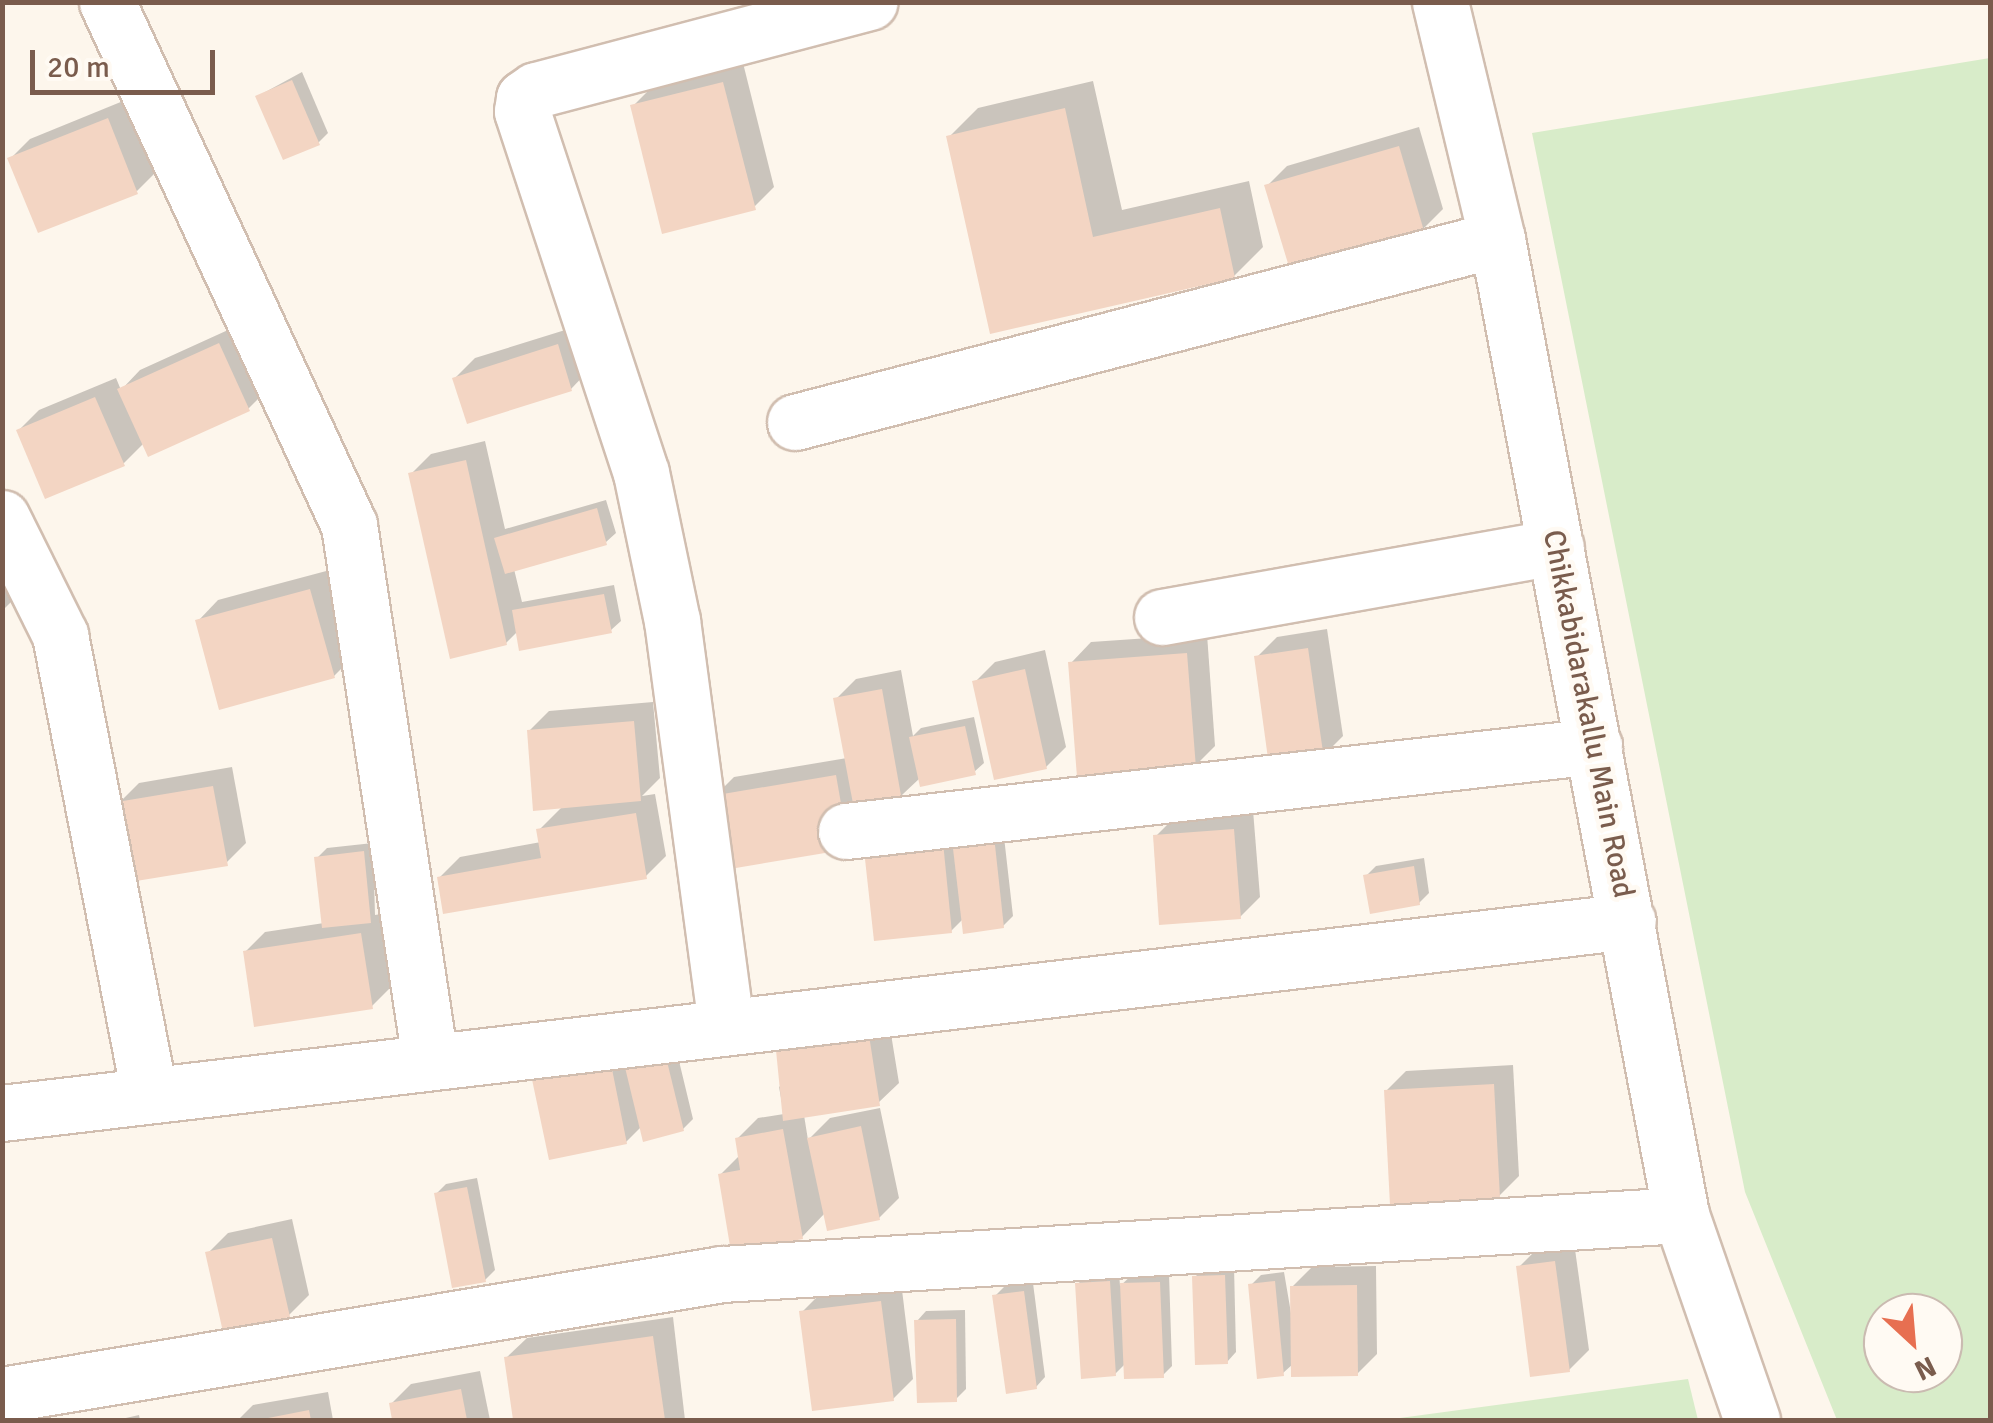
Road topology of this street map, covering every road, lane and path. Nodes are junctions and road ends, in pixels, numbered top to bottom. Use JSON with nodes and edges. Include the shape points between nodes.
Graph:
{"nodes":[{"id":1,"x":107,"y":2,"type":"edge"},
{"id":2,"x":870,"y":2,"type":"edge"},
{"id":3,"x":1440,"y":2,"type":"edge"},
{"id":4,"x":1497,"y":240,"type":"junction"},
{"id":5,"x":795,"y":422,"type":"dead end"},
{"id":6,"x":2,"y":518,"type":"edge"},
{"id":7,"x":1556,"y":547,"type":"junction"},
{"id":8,"x":1162,"y":617,"type":"dead end"},
{"id":9,"x":1594,"y":746,"type":"junction"},
{"id":10,"x":846,"y":831,"type":"dead end"},
{"id":11,"x":1628,"y":921,"type":"junction"},
{"id":12,"x":726,"y":1026,"type":"junction"},
{"id":13,"x":430,"y":1060,"type":"junction"},
{"id":14,"x":149,"y":1093,"type":"junction"},
{"id":15,"x":2,"y":1112,"type":"edge"},
{"id":16,"x":1681,"y":1215,"type":"junction"},
{"id":17,"x":2,"y":1395,"type":"edge"},
{"id":18,"x":1752,"y":1420,"type":"edge"}],
"edges":[{"from":1,"to":13,"type":"street","via":[[349,524]]},
{"from":2,"to":12,"type":"street","via":[[536,90],[524,98],[522,110],[641,473],[672,620]]},
{"from":3,"to":4,"type":"street","name":"Chikkabidarakallu Main Road"},
{"from":4,"to":5,"type":"street"},
{"from":4,"to":7,"type":"street","name":"Chikkabidarakallu Main Road"},
{"from":6,"to":14,"type":"street","via":[[60,634]]},
{"from":7,"to":8,"type":"street"},
{"from":7,"to":9,"type":"street","name":"Chikkabidarakallu Main Road"},
{"from":9,"to":10,"type":"street"},
{"from":9,"to":11,"type":"street","name":"Chikkabidarakallu Main Road"},
{"from":11,"to":12,"type":"street"},
{"from":11,"to":16,"type":"street","name":"Chikkabidarakallu Main Road"},
{"from":12,"to":13,"type":"street"},
{"from":13,"to":14,"type":"street"},
{"from":14,"to":15,"type":"street"},
{"from":16,"to":17,"type":"street","via":[[722,1274]]},
{"from":16,"to":18,"type":"street","name":"Chikkabidarakallu Main Road"}]}
